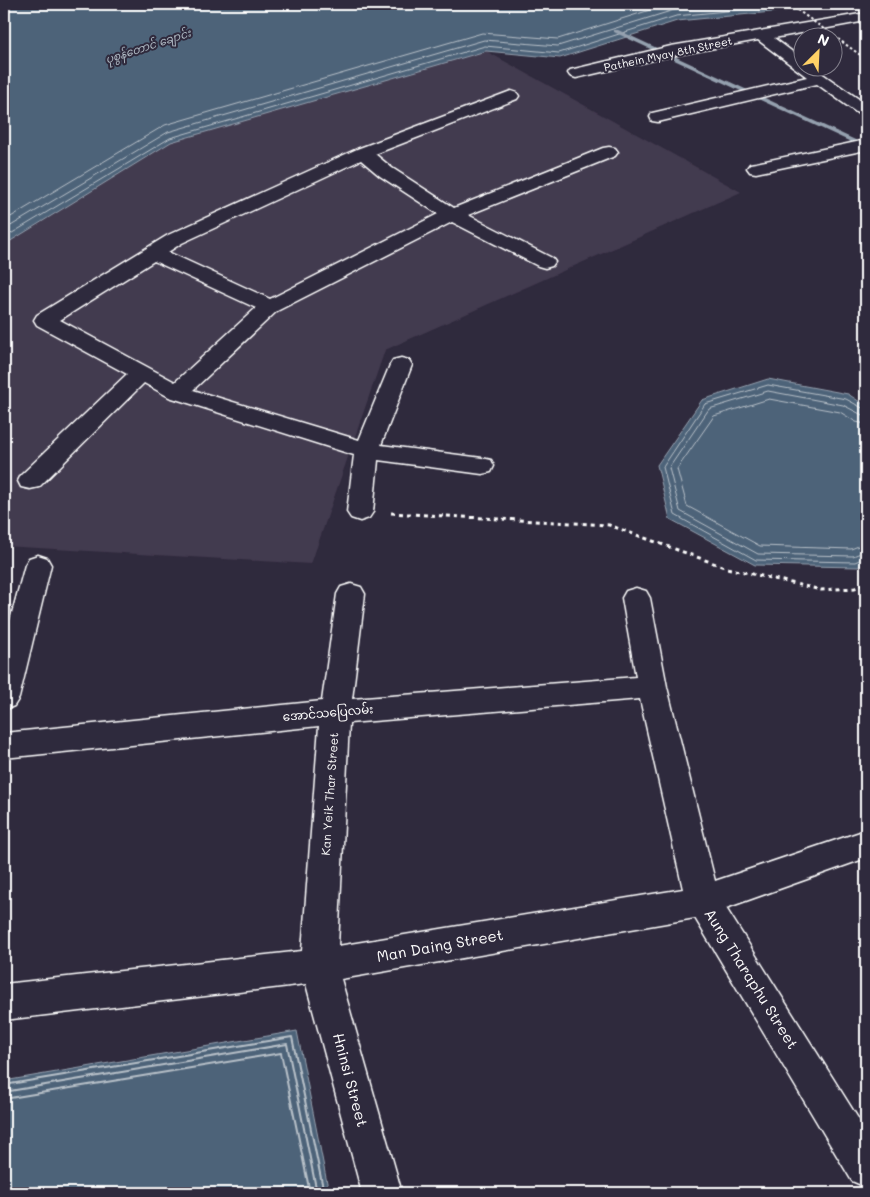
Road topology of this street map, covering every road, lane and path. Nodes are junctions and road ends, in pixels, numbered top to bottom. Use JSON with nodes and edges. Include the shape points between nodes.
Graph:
{"nodes":[{"id":1,"x":789,"y":4,"type":"edge"},
{"id":2,"x":862,"y":4,"type":"edge"},
{"id":3,"x":866,"y":6,"type":"edge"},
{"id":4,"x":866,"y":18,"type":"edge"},
{"id":5,"x":760,"y":36,"type":"junction"},
{"id":6,"x":866,"y":58,"type":"edge"},
{"id":7,"x":792,"y":59,"type":"edge"},
{"id":8,"x":576,"y":73,"type":"dead end"},
{"id":9,"x":820,"y":79,"type":"joint"},
{"id":10,"x":511,"y":96,"type":"dead end"},
{"id":11,"x":866,"y":111,"type":"edge"},
{"id":12,"x":658,"y":117,"type":"dead end"},
{"id":13,"x":866,"y":145,"type":"edge"},
{"id":14,"x":609,"y":152,"type":"dead end"},
{"id":15,"x":363,"y":153,"type":"junction"},
{"id":16,"x":756,"y":168,"type":"dead end"},
{"id":17,"x":452,"y":215,"type":"junction"},
{"id":18,"x":152,"y":252,"type":"junction"},
{"id":19,"x":545,"y":262,"type":"dead end"},
{"id":20,"x":270,"y":307,"type":"junction"},
{"id":21,"x":402,"y":365,"type":"dead end"},
{"id":22,"x":141,"y":373,"type":"junction"},
{"id":23,"x":177,"y":392,"type":"junction"},
{"id":24,"x":367,"y":451,"type":"junction"},
{"id":25,"x":482,"y":466,"type":"dead end"},
{"id":26,"x":30,"y":481,"type":"dead end"},
{"id":27,"x":360,"y":512,"type":"joint"},
{"id":28,"x":38,"y":565,"type":"dead end"},
{"id":29,"x":866,"y":584,"type":"edge"},
{"id":30,"x":351,"y":594,"type":"dead end"},
{"id":31,"x":636,"y":598,"type":"dead end"},
{"id":32,"x":652,"y":687,"type":"junction"},
{"id":33,"x":4,"y":698,"type":"edge"},
{"id":34,"x":335,"y":712,"type":"junction"},
{"id":35,"x":4,"y":745,"type":"edge"},
{"id":36,"x":866,"y":844,"type":"edge"},
{"id":37,"x":703,"y":901,"type":"junction"},
{"id":38,"x":319,"y":966,"type":"junction"},
{"id":39,"x":4,"y":1002,"type":"edge"},
{"id":40,"x":866,"y":1168,"type":"edge"},
{"id":41,"x":382,"y":1193,"type":"edge"}],
"edges":[{"from":1,"to":6,"type":"path","bridge":true},
{"from":2,"to":3,"type":"street"},
{"from":4,"to":5,"type":"street","name":"Pathein Myay 8th Street"},
{"from":5,"to":7,"type":"street"},
{"from":5,"to":8,"type":"street","name":"Pathein Myay 8th Street","via":[[671,51]]},
{"from":9,"to":11,"type":"street"},
{"from":9,"to":12,"type":"street"},
{"from":10,"to":15,"type":"street"},
{"from":13,"to":16,"type":"street"},
{"from":14,"to":17,"type":"street"},
{"from":15,"to":17,"type":"street"},
{"from":15,"to":18,"type":"street","via":[[175,238]]},
{"from":17,"to":19,"type":"street"},
{"from":17,"to":20,"type":"street"},
{"from":18,"to":20,"type":"street"},
{"from":18,"to":22,"type":"street","via":[[45,320]]},
{"from":20,"to":23,"type":"street"},
{"from":21,"to":24,"type":"street"},
{"from":22,"to":23,"type":"street"},
{"from":22,"to":26,"type":"street"},
{"from":23,"to":24,"type":"street"},
{"from":24,"to":25,"type":"street"},
{"from":24,"to":27,"type":"street"},
{"from":27,"to":29,"type":"path","via":[[609,525],[726,568],[812,588],[855,588]]},
{"from":28,"to":33,"type":"street"},
{"from":30,"to":34,"type":"street","name":"Kan Yeik Thar Street"},
{"from":31,"to":32,"type":"street","name":"Aung Tharaphu Street"},
{"from":32,"to":34,"type":"street","name":"အောင်သပြေလမ်း"},
{"from":32,"to":37,"type":"street","name":"Aung Tharaphu Street"},
{"from":34,"to":35,"type":"street","name":"အောင်သပြေလမ်း"},
{"from":34,"to":38,"type":"street","name":"Kan Yeik Thar Street"},
{"from":36,"to":37,"type":"street","name":"Man Daing Street"},
{"from":37,"to":38,"type":"street","name":"Man Daing Street"},
{"from":37,"to":40,"type":"street","name":"Aung Tharaphu Street"},
{"from":38,"to":39,"type":"street","name":"Man Daing Street"},
{"from":38,"to":41,"type":"street","name":"Hninsi Street"}]}
